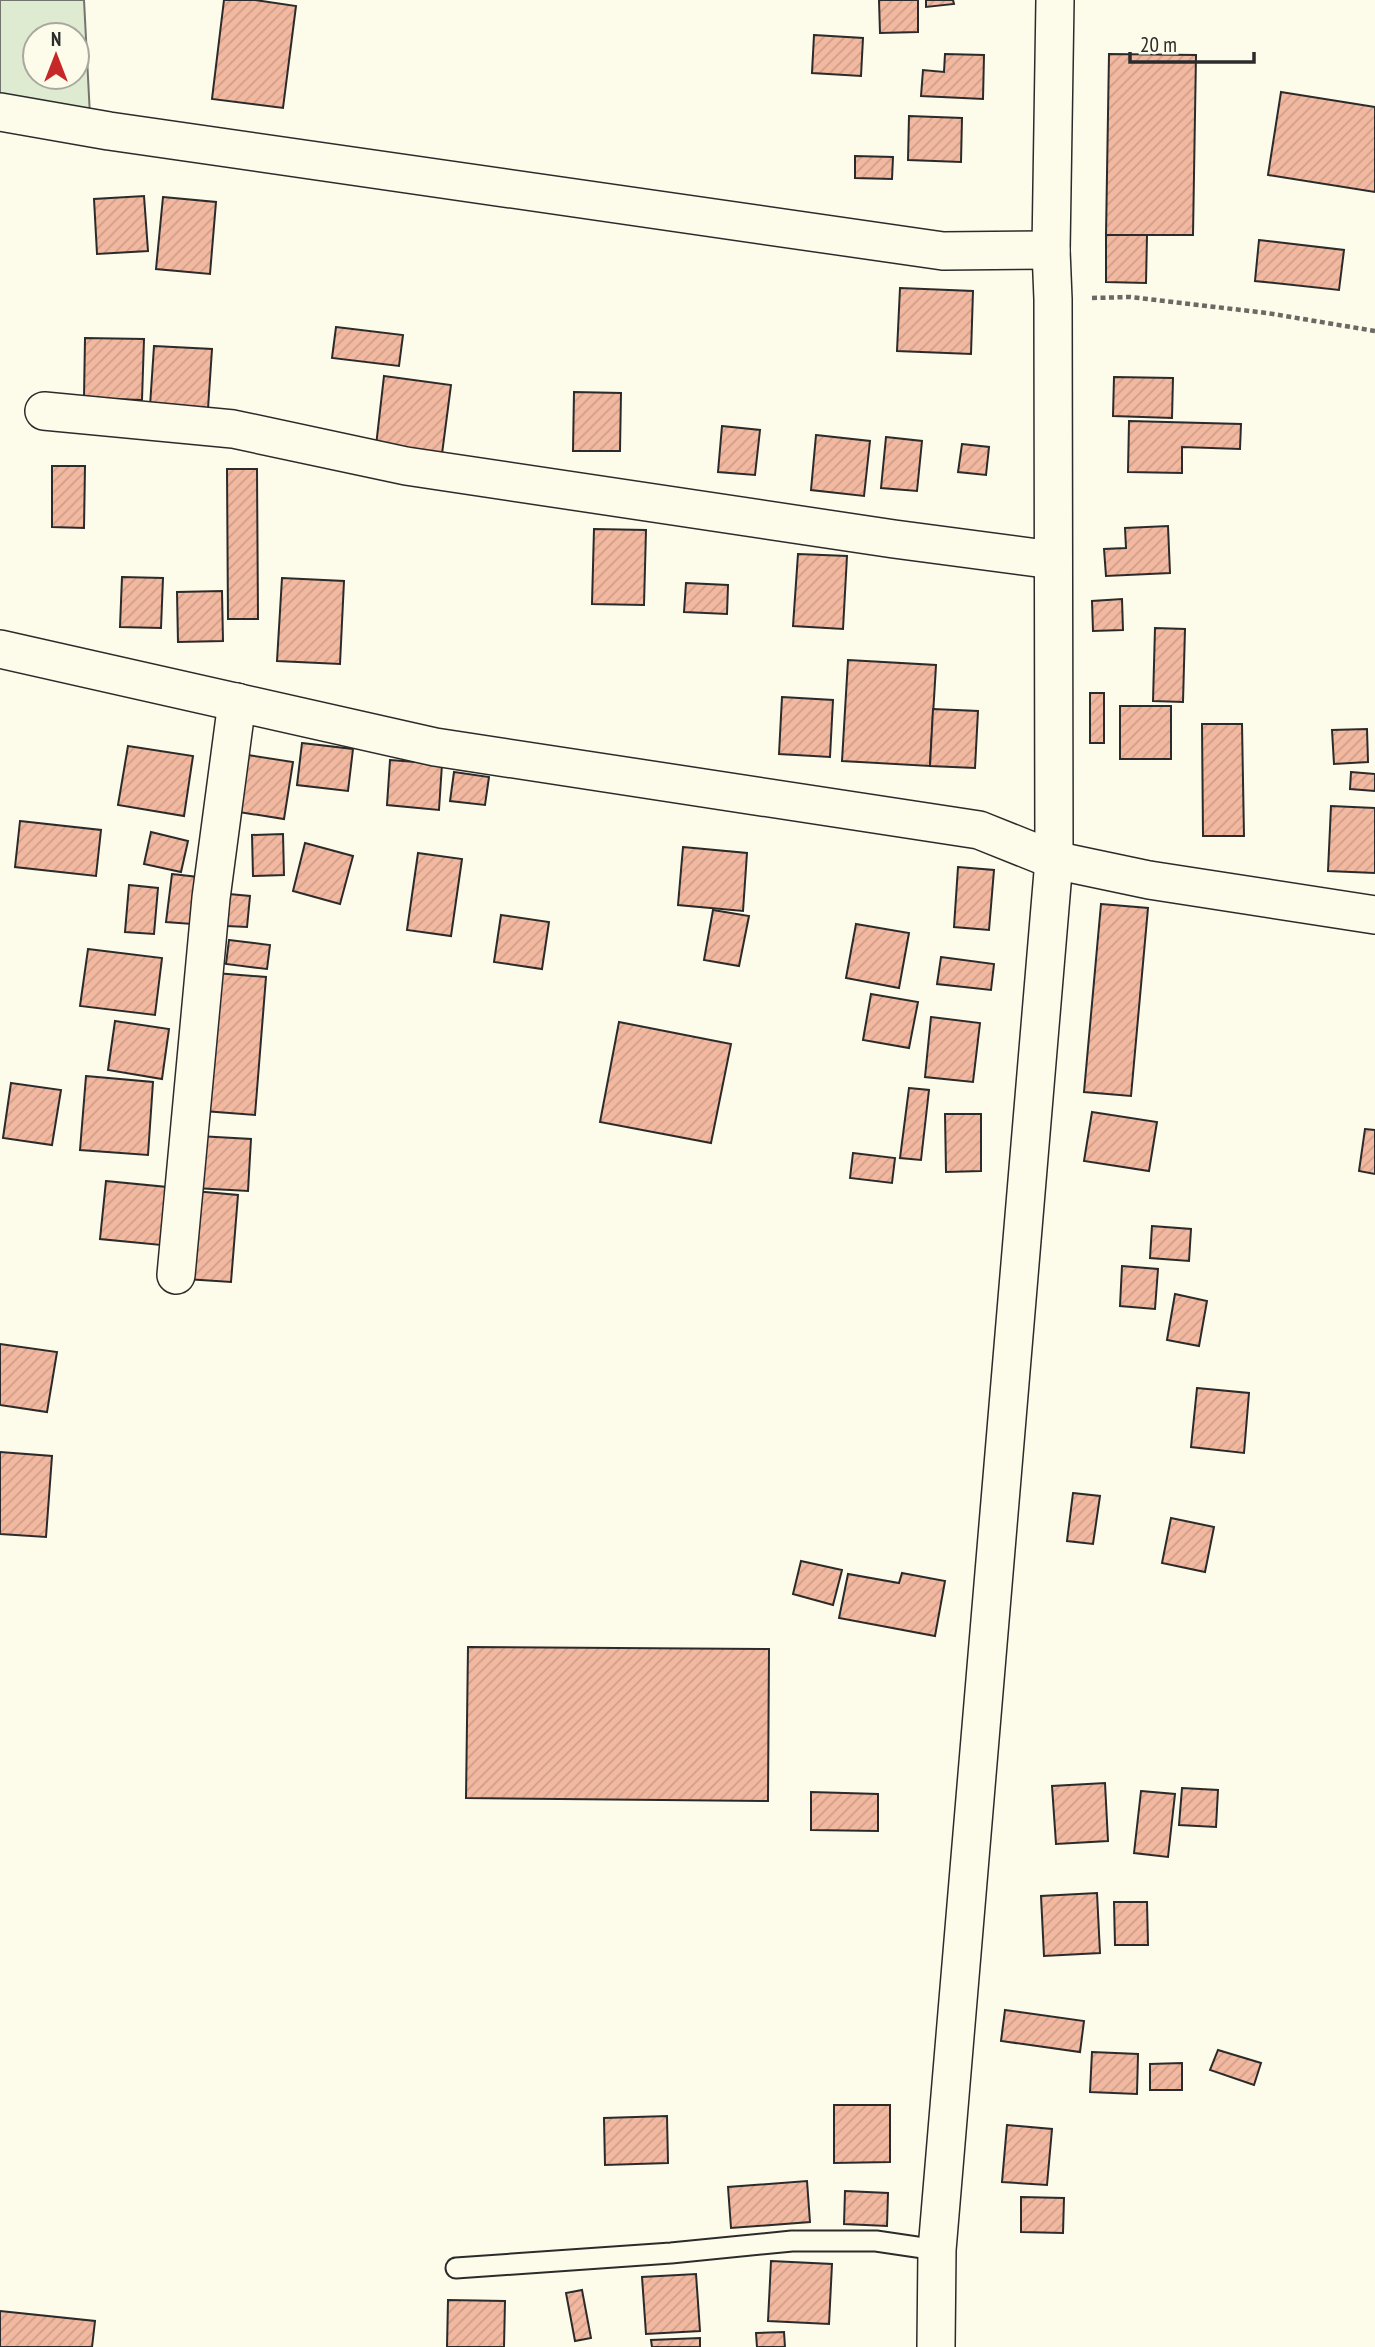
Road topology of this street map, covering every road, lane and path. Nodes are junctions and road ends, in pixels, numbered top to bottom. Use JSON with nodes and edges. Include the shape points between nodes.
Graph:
{"nodes":[{"id":1,"x":1055,"y":0,"type":"edge"},
{"id":2,"x":0,"y":112,"type":"edge"},
{"id":3,"x":1051,"y":250,"type":"junction"},
{"id":4,"x":1053,"y":299,"type":"junction"},
{"id":5,"x":1375,"y":331,"type":"edge"},
{"id":6,"x":44,"y":411,"type":"dead end"},
{"id":7,"x":1053,"y":560,"type":"junction"},
{"id":8,"x":0,"y":649,"type":"edge"},
{"id":9,"x":237,"y":702,"type":"junction"},
{"id":10,"x":1054,"y":860,"type":"junction"},
{"id":11,"x":1375,"y":915,"type":"edge"},
{"id":12,"x":176,"y":1275,"type":"dead end"},
{"id":13,"x":937,"y":2250,"type":"junction"},
{"id":14,"x":456,"y":2268,"type":"dead end"},
{"id":15,"x":936,"y":2347,"type":"edge"}],
"edges":[{"from":1,"to":3,"type":"street"},
{"from":2,"to":3,"type":"street","via":[[943,251]]},
{"from":3,"to":4,"type":"street"},
{"from":4,"to":5,"type":"path","via":[[1130,296]]},
{"from":4,"to":7,"type":"street"},
{"from":6,"to":7,"type":"street","via":[[233,429],[406,466]]},
{"from":7,"to":10,"type":"street"},
{"from":8,"to":9,"type":"street"},
{"from":9,"to":10,"type":"street","via":[[435,747],[979,830]]},
{"from":9,"to":12,"type":"street","via":[[211,898]]},
{"from":10,"to":11,"type":"street","via":[[1149,880]]},
{"from":10,"to":13,"type":"street"},
{"from":13,"to":14,"type":"lane","via":[[876,2241],[792,2241]]},
{"from":13,"to":15,"type":"street"}]}
